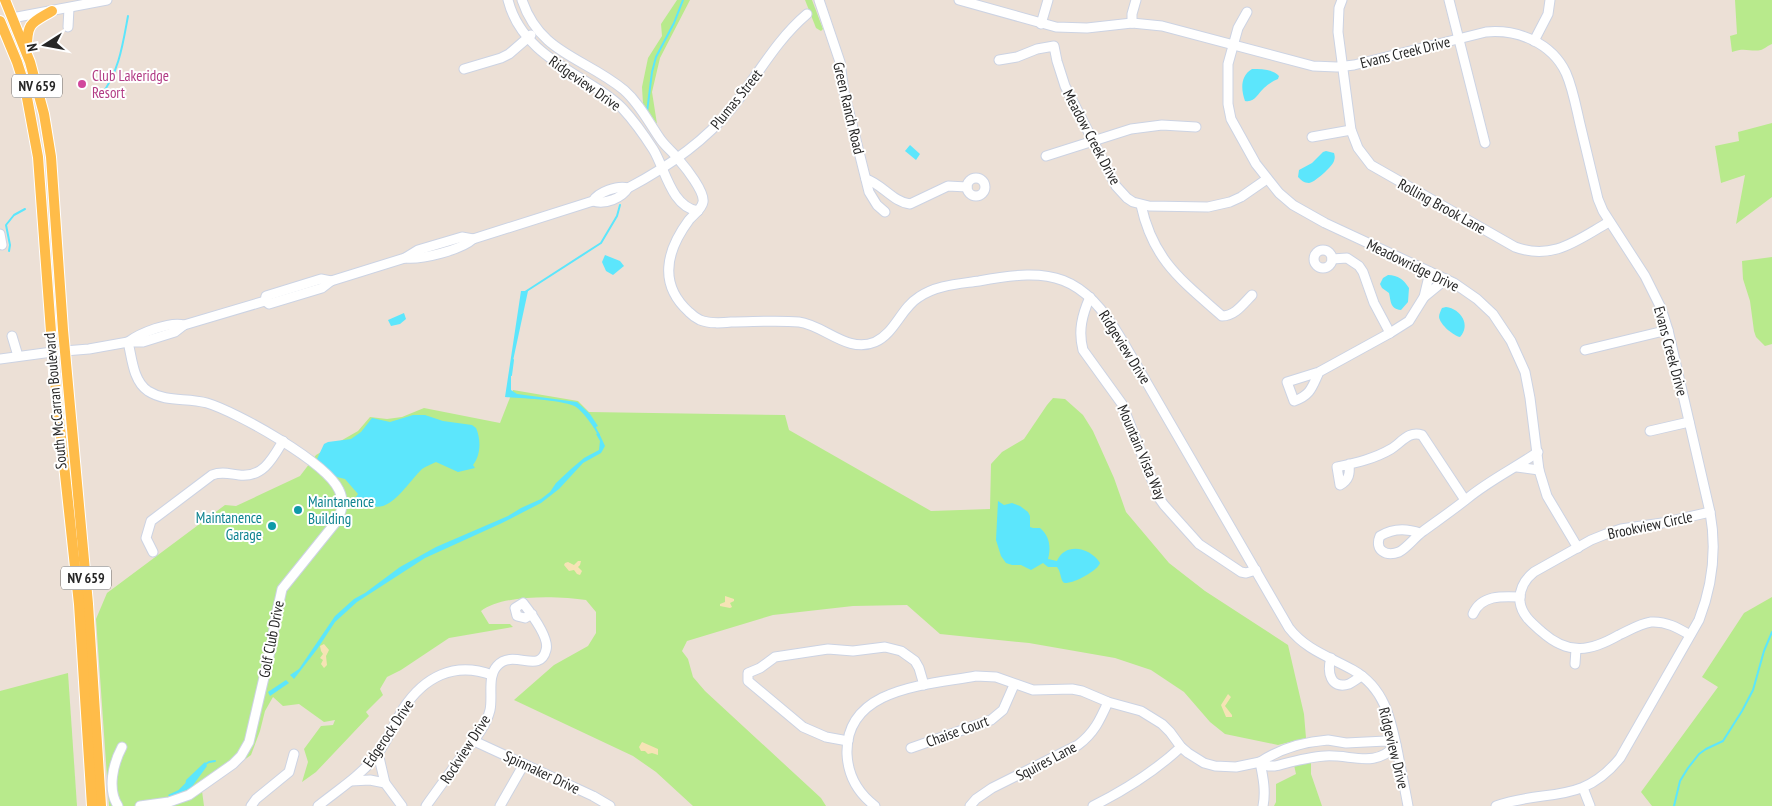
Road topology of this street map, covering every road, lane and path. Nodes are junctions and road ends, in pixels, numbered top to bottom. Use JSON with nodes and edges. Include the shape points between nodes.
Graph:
{"nodes":[{"id":1,"x":5,"y":0,"type":"edge"},
{"id":2,"x":107,"y":0,"type":"edge"},
{"id":3,"x":508,"y":0,"type":"edge"},
{"id":4,"x":522,"y":0,"type":"edge"},
{"id":5,"x":819,"y":0,"type":"edge"},
{"id":6,"x":959,"y":0,"type":"edge"},
{"id":7,"x":1048,"y":0,"type":"edge"},
{"id":8,"x":1136,"y":0,"type":"edge"},
{"id":9,"x":1342,"y":0,"type":"edge"},
{"id":10,"x":1449,"y":0,"type":"edge"},
{"id":11,"x":1550,"y":0,"type":"edge"},
{"id":12,"x":70,"y":8,"type":"junction"},
{"id":13,"x":52,"y":11,"type":"junction"},
{"id":14,"x":1247,"y":12,"type":"dead end"},
{"id":15,"x":807,"y":14,"type":"dead end"},
{"id":16,"x":12,"y":18,"type":"junction"},
{"id":17,"x":0,"y":21,"type":"edge"},
{"id":18,"x":1132,"y":23,"type":"junction"},
{"id":19,"x":1041,"y":24,"type":"junction"},
{"id":20,"x":68,"y":27,"type":"dead end"},
{"id":21,"x":537,"y":30,"type":"junction"},
{"id":22,"x":528,"y":38,"type":"junction"},
{"id":23,"x":1459,"y":38,"type":"junction"},
{"id":24,"x":1534,"y":41,"type":"junction"},
{"id":25,"x":1230,"y":44,"type":"junction"},
{"id":26,"x":27,"y":53,"type":"junction"},
{"id":27,"x":999,"y":60,"type":"dead end"},
{"id":28,"x":1343,"y":67,"type":"junction"},
{"id":29,"x":464,"y":69,"type":"dead end"},
{"id":30,"x":1196,"y":127,"type":"dead end"},
{"id":31,"x":1351,"y":130,"type":"junction"},
{"id":32,"x":1312,"y":137,"type":"dead end"},
{"id":33,"x":1093,"y":142,"type":"junction"},
{"id":34,"x":1485,"y":143,"type":"dead end"},
{"id":35,"x":1046,"y":156,"type":"dead end"},
{"id":36,"x":38,"y":157,"type":"junction"},
{"id":37,"x":678,"y":158,"type":"junction"},
{"id":38,"x":662,"y":170,"type":"junction"},
{"id":39,"x":866,"y":179,"type":"junction"},
{"id":40,"x":1267,"y":179,"type":"junction"},
{"id":41,"x":967,"y":187,"type":"dead end"},
{"id":42,"x":1141,"y":205,"type":"junction"},
{"id":43,"x":698,"y":211,"type":"junction"},
{"id":44,"x":885,"y":212,"type":"dead end"},
{"id":45,"x":1608,"y":222,"type":"junction"},
{"id":46,"x":56,"y":229,"type":"junction"},
{"id":47,"x":0,"y":234,"type":"edge"},
{"id":48,"x":2,"y":245,"type":"dead end"},
{"id":49,"x":1332,"y":258,"type":"dead end"},
{"id":50,"x":1430,"y":272,"type":"junction"},
{"id":51,"x":1446,"y":279,"type":"junction"},
{"id":52,"x":1252,"y":296,"type":"dead end"},
{"id":53,"x":1090,"y":297,"type":"junction"},
{"id":54,"x":1424,"y":297,"type":"junction"},
{"id":55,"x":1668,"y":330,"type":"junction"},
{"id":56,"x":1390,"y":333,"type":"junction"},
{"id":57,"x":12,"y":336,"type":"dead end"},
{"id":58,"x":128,"y":342,"type":"junction"},
{"id":59,"x":1585,"y":350,"type":"dead end"},
{"id":60,"x":65,"y":351,"type":"junction"},
{"id":61,"x":52,"y":352,"type":"junction"},
{"id":62,"x":18,"y":356,"type":"junction"},
{"id":63,"x":0,"y":359,"type":"edge"},
{"id":64,"x":1319,"y":372,"type":"dead end"},
{"id":65,"x":1689,"y":422,"type":"junction"},
{"id":66,"x":1650,"y":431,"type":"dead end"},
{"id":67,"x":283,"y":441,"type":"junction"},
{"id":68,"x":1538,"y":452,"type":"junction"},
{"id":69,"x":1349,"y":464,"type":"dead end"},
{"id":70,"x":1517,"y":467,"type":"junction"},
{"id":71,"x":1539,"y":470,"type":"junction"},
{"id":72,"x":1465,"y":500,"type":"junction"},
{"id":73,"x":1710,"y":512,"type":"junction"},
{"id":74,"x":1420,"y":533,"type":"dead end"},
{"id":75,"x":1578,"y":548,"type":"junction"},
{"id":76,"x":152,"y":552,"type":"dead end"},
{"id":77,"x":1256,"y":570,"type":"junction"},
{"id":78,"x":1520,"y":597,"type":"junction"},
{"id":79,"x":532,"y":614,"type":"dead end"},
{"id":80,"x":1473,"y":614,"type":"dead end"},
{"id":81,"x":1690,"y":635,"type":"junction"},
{"id":82,"x":1576,"y":649,"type":"junction"},
{"id":83,"x":853,"y":652,"type":"junction"},
{"id":84,"x":1331,"y":658,"type":"junction"},
{"id":85,"x":843,"y":660,"type":"dead end"},
{"id":86,"x":1575,"y":664,"type":"dead end"},
{"id":87,"x":492,"y":675,"type":"junction"},
{"id":88,"x":1362,"y":676,"type":"junction"},
{"id":89,"x":1014,"y":684,"type":"junction"},
{"id":90,"x":924,"y":686,"type":"junction"},
{"id":91,"x":1108,"y":702,"type":"junction"},
{"id":92,"x":474,"y":740,"type":"junction"},
{"id":93,"x":848,"y":742,"type":"junction"},
{"id":94,"x":1307,"y":743,"type":"junction"},
{"id":95,"x":1346,"y":744,"type":"junction"},
{"id":96,"x":1396,"y":745,"type":"junction"},
{"id":97,"x":122,"y":747,"type":"dead end"},
{"id":98,"x":911,"y":748,"type":"dead end"},
{"id":99,"x":1181,"y":748,"type":"junction"},
{"id":100,"x":378,"y":753,"type":"junction"},
{"id":101,"x":294,"y":754,"type":"dead end"},
{"id":102,"x":1312,"y":758,"type":"junction"},
{"id":103,"x":1346,"y":758,"type":"junction"},
{"id":104,"x":1260,"y":762,"type":"junction"},
{"id":105,"x":524,"y":764,"type":"junction"},
{"id":106,"x":350,"y":782,"type":"junction"},
{"id":107,"x":385,"y":783,"type":"junction"},
{"id":108,"x":1582,"y":788,"type":"junction"},
{"id":109,"x":92,"y":806,"type":"edge"},
{"id":110,"x":101,"y":806,"type":"edge"},
{"id":111,"x":118,"y":806,"type":"edge"},
{"id":112,"x":140,"y":806,"type":"edge"},
{"id":113,"x":251,"y":806,"type":"edge"},
{"id":114,"x":318,"y":806,"type":"edge"},
{"id":115,"x":402,"y":806,"type":"edge"},
{"id":116,"x":426,"y":806,"type":"edge"},
{"id":117,"x":500,"y":806,"type":"edge"},
{"id":118,"x":610,"y":806,"type":"edge"},
{"id":119,"x":875,"y":806,"type":"edge"},
{"id":120,"x":970,"y":806,"type":"edge"},
{"id":121,"x":1093,"y":806,"type":"edge"},
{"id":122,"x":1263,"y":806,"type":"edge"},
{"id":123,"x":1406,"y":806,"type":"edge"},
{"id":124,"x":1496,"y":806,"type":"edge"},
{"id":125,"x":1590,"y":806,"type":"edge"}],
"edges":[{"from":1,"to":16,"type":"main road","name":"South McCarran Boulevard","number":"NV 659"},
{"from":2,"to":12,"type":"street"},
{"from":3,"to":22,"type":"street","name":"Ridgeview Drive","via":[[519,27]]},
{"from":4,"to":21,"type":"street","name":"Ridgeview Drive"},
{"from":5,"to":39,"type":"street","name":"Green Ranch Road","via":[[840,62],[844,92]]},
{"from":6,"to":19,"type":"street"},
{"from":7,"to":19,"type":"street"},
{"from":8,"to":18,"type":"street"},
{"from":9,"to":28,"type":"street","name":"Rolling Brook Lane","via":[[1338,18]]},
{"from":10,"to":23,"type":"street"},
{"from":11,"to":24,"type":"street","via":[[1548,14]]},
{"from":12,"to":13,"type":"street"},
{"from":12,"to":20,"type":"street"},
{"from":13,"to":16,"type":"street"},
{"from":13,"to":26,"type":"main road","via":[[28,29]]},
{"from":14,"to":25,"type":"street","name":"Meadowridge Drive"},
{"from":15,"to":37,"type":"street","name":"Plumas Street","via":[[782,39],[730,111]]},
{"from":16,"to":17,"type":"main road"},
{"from":16,"to":26,"type":"main road","name":"South McCarran Boulevard","number":"NV 659"},
{"from":17,"to":36,"type":"main road","name":"South McCarran Boulevard","number":"NV 659","via":[[25,87]]},
{"from":18,"to":19,"type":"street","via":[[1072,28]]},
{"from":18,"to":25,"type":"street","via":[[1162,26]]},
{"from":21,"to":22,"type":"street"},
{"from":21,"to":37,"type":"street","name":"Ridgeview Drive","via":[[548,43],[624,90],[636,101]]},
{"from":22,"to":29,"type":"street","via":[[501,58]]},
{"from":22,"to":38,"type":"street","name":"Ridgeview Drive","via":[[548,58],[623,108],[653,150]]},
{"from":23,"to":24,"type":"street","name":"Evans Creek Drive","via":[[1497,31],[1518,34]]},
{"from":23,"to":28,"type":"street","name":"Evans Creek Drive"},
{"from":23,"to":34,"type":"street"},
{"from":24,"to":45,"type":"street","name":"Evans Creek Drive","via":[[1552,54],[1570,82],[1598,199]]},
{"from":25,"to":28,"type":"street","name":"Evans Creek Drive","via":[[1313,66]]},
{"from":25,"to":40,"type":"street","name":"Meadowridge Drive","via":[[1229,112]]},
{"from":26,"to":46,"type":"main road","name":"South McCarran Boulevard","number":"NV 659","via":[[44,114],[52,166]]},
{"from":27,"to":33,"type":"street","name":"Meadow Creek Drive","via":[[1054,46],[1065,86]]},
{"from":28,"to":31,"type":"street","name":"Rolling Brook Lane"},
{"from":30,"to":33,"type":"street","via":[[1146,126]]},
{"from":31,"to":32,"type":"street"},
{"from":31,"to":45,"type":"street","name":"Rolling Brook Lane","via":[[1364,157],[1379,170],[1515,247],[1543,252],[1563,248]]},
{"from":33,"to":35,"type":"street"},
{"from":33,"to":42,"type":"street","name":"Meadow Creek Drive","via":[[1121,192]]},
{"from":36,"to":46,"type":"main road","via":[[44,175],[50,222]]},
{"from":36,"to":61,"type":"main road","name":"South McCarran Boulevard","number":"NV 659"},
{"from":37,"to":38,"type":"street","name":"Plumas Street"},
{"from":37,"to":43,"type":"street","name":"Ridgeview Drive","via":[[702,193],[703,202]]},
{"from":38,"to":43,"type":"street","name":"Ridgeview Drive","via":[[681,202]]},
{"from":38,"to":58,"type":"street","name":"Plumas Street","via":[[628,188],[619,187],[599,195],[593,201],[473,239],[462,237],[418,250],[405,258],[331,280],[321,279],[266,296],[265,301],[184,325],[175,332],[142,342]]},
{"from":39,"to":41,"type":"street","via":[[899,201],[910,204],[948,186]]},
{"from":39,"to":44,"type":"street","name":"Green Ranch Road","via":[[873,199]]},
{"from":40,"to":42,"type":"street","via":[[1241,197],[1220,205]]},
{"from":40,"to":50,"type":"street","name":"Meadowridge Drive","via":[[1292,205],[1309,215]]},
{"from":42,"to":52,"type":"street","via":[[1149,234],[1163,259],[1181,280],[1222,316],[1236,312]]},
{"from":43,"to":53,"type":"street","name":"Ridgeview Drive","via":[[675,244],[668,273],[670,286],[682,305],[696,318],[707,322],[803,323],[850,343],[861,344],[881,339],[914,300],[944,287],[1034,274],[1064,281]]},
{"from":45,"to":55,"type":"street","name":"Evans Creek Drive","via":[[1654,291]]},
{"from":46,"to":60,"type":"main road","name":"South McCarran Boulevard","number":"NV 659"},
{"from":47,"to":48,"type":"street"},
{"from":49,"to":56,"type":"street","via":[[1347,258],[1359,266]]},
{"from":50,"to":51,"type":"street","name":"Meadowridge Drive"},
{"from":50,"to":54,"type":"street"},
{"from":51,"to":54,"type":"street"},
{"from":51,"to":68,"type":"street","name":"Meadowridge Drive","via":[[1493,314],[1511,341],[1528,387]]},
{"from":53,"to":77,"type":"street","name":"Ridgeview Drive","via":[[1115,328]]},
{"from":53,"to":77,"type":"street","name":"Mountain Vista Way","via":[[1082,315],[1083,350],[1122,404],[1159,498],[1204,548],[1241,572]]},
{"from":54,"to":56,"type":"street","via":[[1409,321]]},
{"from":55,"to":59,"type":"street"},
{"from":55,"to":65,"type":"street","name":"Evans Creek Drive"},
{"from":56,"to":64,"type":"street"},
{"from":57,"to":62,"type":"street"},
{"from":58,"to":60,"type":"street","name":"Plumas Street"},
{"from":58,"to":67,"type":"street","name":"Golf Club Drive","via":[[136,376],[147,390],[164,399],[208,403]]},
{"from":60,"to":61,"type":"street","name":"Plumas Street"},
{"from":60,"to":110,"type":"main road","name":"South McCarran Boulevard","number":"NV 659","via":[[88,604]]},
{"from":61,"to":62,"type":"street","name":"Plumas Street"},
{"from":61,"to":109,"type":"main road","name":"South McCarran Boulevard","number":"NV 659","via":[[79,604]]},
{"from":62,"to":63,"type":"street","name":"Plumas Street"},
{"from":65,"to":66,"type":"street"},
{"from":65,"to":73,"type":"street","name":"Evans Creek Drive"},
{"from":67,"to":76,"type":"street","via":[[267,467],[247,476],[218,472],[151,521],[146,538]]},
{"from":67,"to":112,"type":"street","name":"Golf Club Drive","via":[[339,488],[342,512],[282,589],[249,742],[241,756],[189,795]]},
{"from":68,"to":70,"type":"street"},
{"from":68,"to":71,"type":"street","name":"Meadowridge Drive"},
{"from":69,"to":72,"type":"street","via":[[1379,455],[1416,433],[1422,435]]},
{"from":70,"to":71,"type":"street"},
{"from":70,"to":72,"type":"street","via":[[1504,472]]},
{"from":71,"to":75,"type":"street","name":"Meadowridge Drive","via":[[1546,496]]},
{"from":72,"to":74,"type":"street"},
{"from":73,"to":75,"type":"street","name":"Brookview Circle","via":[[1621,529]]},
{"from":73,"to":81,"type":"street","name":"Evans Creek Drive","via":[[1714,539],[1713,571],[1705,603]]},
{"from":75,"to":78,"type":"street","name":"Brookview Circle","via":[[1534,572],[1524,583]]},
{"from":77,"to":84,"type":"street","name":"Ridgeview Drive","via":[[1294,634],[1310,648]]},
{"from":78,"to":80,"type":"street","via":[[1502,596],[1483,601]]},
{"from":78,"to":82,"type":"street","via":[[1522,611],[1530,622],[1558,644]]},
{"from":79,"to":87,"type":"street","via":[[546,640],[544,655],[535,662],[508,659],[498,665]]},
{"from":81,"to":82,"type":"street","via":[[1672,625],[1653,622],[1636,626],[1596,647]]},
{"from":81,"to":108,"type":"street","name":"Evans Creek Drive","via":[[1620,758],[1604,776]]},
{"from":82,"to":86,"type":"street"},
{"from":83,"to":85,"type":"street","via":[[846,654]]},
{"from":83,"to":90,"type":"street","via":[[886,648],[901,651],[920,668]]},
{"from":83,"to":93,"type":"street","via":[[828,649],[775,657],[748,673],[748,681],[803,728]]},
{"from":84,"to":88,"type":"street","name":"Ridgeview Drive"},
{"from":84,"to":88,"type":"street","via":[[1328,668],[1334,681],[1344,685]]},
{"from":87,"to":92,"type":"street","name":"Rockview Drive","via":[[490,710]]},
{"from":87,"to":100,"type":"street","name":"Edgerock Drive","via":[[462,670],[443,673],[432,679],[411,699]]},
{"from":88,"to":96,"type":"street","name":"Ridgeview Drive","via":[[1386,706]]},
{"from":89,"to":90,"type":"street","via":[[976,676]]},
{"from":89,"to":91,"type":"street","via":[[1033,690],[1072,689]]},
{"from":89,"to":98,"type":"street","name":"Chaise Court","via":[[1007,703],[991,720]]},
{"from":90,"to":93,"type":"street","via":[[895,691],[875,700],[860,714]]},
{"from":91,"to":99,"type":"street","via":[[1152,716],[1170,732]]},
{"from":91,"to":120,"type":"street","name":"Squires Lane","via":[[1098,724],[1086,739],[984,793]]},
{"from":92,"to":105,"type":"street","name":"Spinnaker Drive"},
{"from":92,"to":116,"type":"street","name":"Rockview Drive"},
{"from":93,"to":119,"type":"street","via":[[850,774],[860,791]]},
{"from":94,"to":95,"type":"street","via":[[1328,740]]},
{"from":94,"to":102,"type":"street"},
{"from":94,"to":104,"type":"street","via":[[1279,750]]},
{"from":95,"to":96,"type":"street","via":[[1386,741]]},
{"from":95,"to":103,"type":"street"},
{"from":96,"to":103,"type":"street","via":[[1389,753],[1376,758]]},
{"from":96,"to":123,"type":"street","name":"Ridgeview Drive"},
{"from":97,"to":111,"type":"street","via":[[113,772],[113,794]]},
{"from":99,"to":104,"type":"street","via":[[1215,766],[1236,768]]},
{"from":99,"to":121,"type":"street","via":[[1143,779]]},
{"from":100,"to":106,"type":"street","name":"Edgerock Drive"},
{"from":100,"to":107,"type":"street"},
{"from":101,"to":113,"type":"street","via":[[289,772]]},
{"from":102,"to":103,"type":"street"},
{"from":102,"to":104,"type":"street","via":[[1275,766]]},
{"from":104,"to":122,"type":"street"},
{"from":105,"to":117,"type":"street"},
{"from":105,"to":118,"type":"street","name":"Spinnaker Drive"},
{"from":106,"to":107,"type":"street","via":[[370,780]]},
{"from":106,"to":114,"type":"street","name":"Edgerock Drive"},
{"from":107,"to":115,"type":"street"},
{"from":108,"to":124,"type":"street","name":"Evans Creek Drive"},
{"from":108,"to":125,"type":"street"}]}
